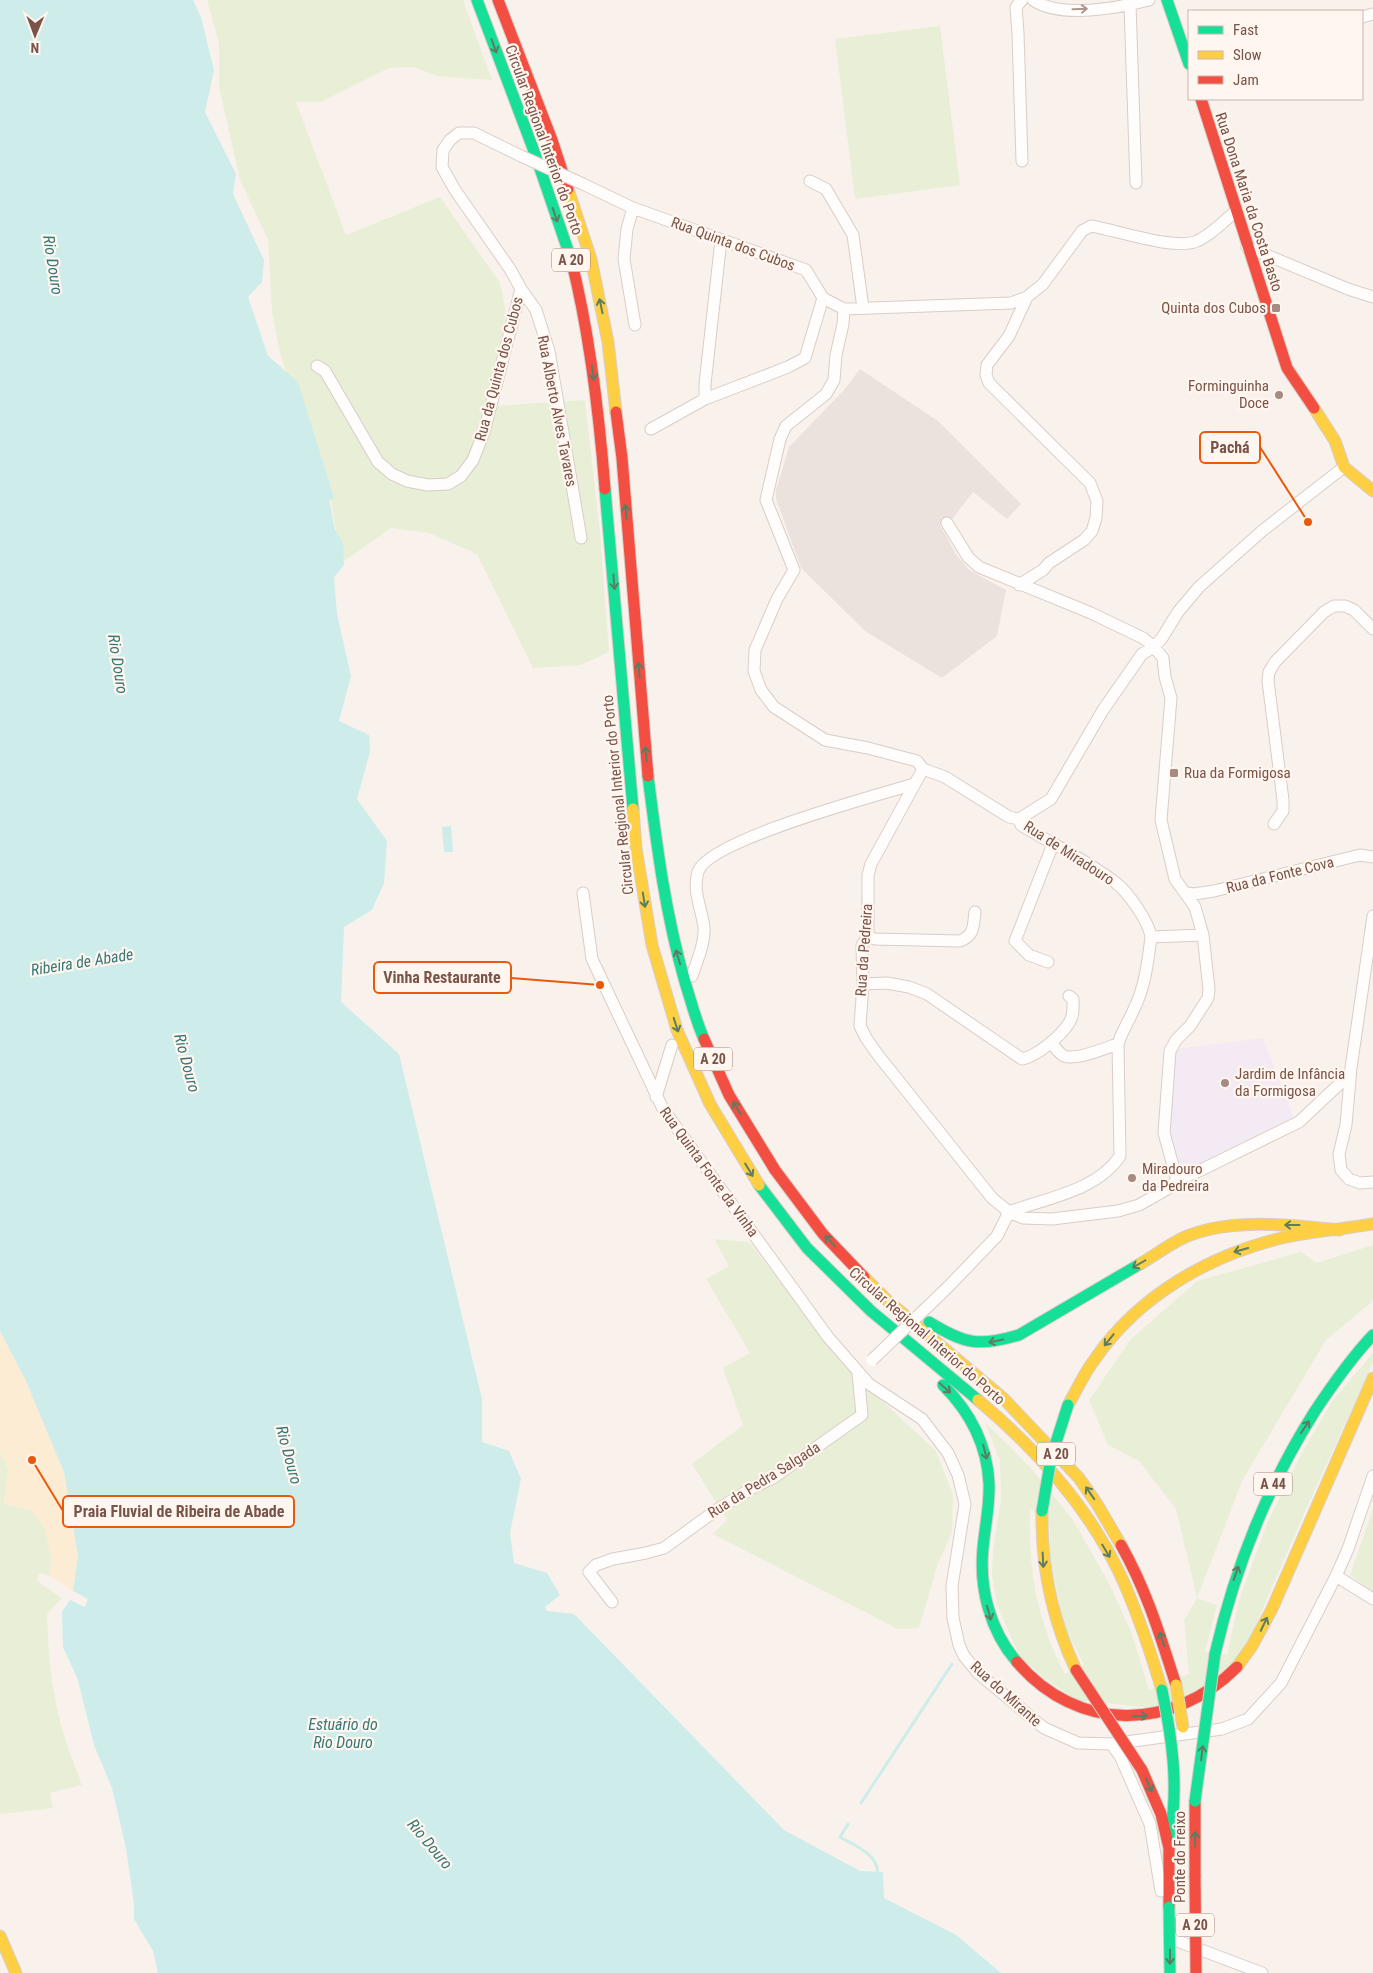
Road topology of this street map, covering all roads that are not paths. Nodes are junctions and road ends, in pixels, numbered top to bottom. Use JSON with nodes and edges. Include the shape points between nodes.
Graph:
{"nodes":[{"id":1,"x":477,"y":0,"type":"edge"},
{"id":2,"x":498,"y":0,"type":"edge"},
{"id":3,"x":1022,"y":0,"type":"edge"},
{"id":4,"x":1033,"y":0,"type":"edge"},
{"id":5,"x":1149,"y":0,"type":"edge"},
{"id":6,"x":1167,"y":0,"type":"edge"},
{"id":7,"x":1130,"y":5,"type":"junction"},
{"id":8,"x":1188,"y":61,"type":"edge"},
{"id":9,"x":1201,"y":100,"type":"edge"},
{"id":10,"x":1022,"y":161,"type":"dead end"},
{"id":11,"x":810,"y":181,"type":"dead end"},
{"id":12,"x":1136,"y":183,"type":"dead end"},
{"id":13,"x":633,"y":208,"type":"junction"},
{"id":14,"x":1236,"y":211,"type":"junction"},
{"id":15,"x":721,"y":240,"type":"junction"},
{"id":16,"x":1247,"y":247,"type":"junction"},
{"id":17,"x":520,"y":289,"type":"junction"},
{"id":18,"x":1027,"y":297,"type":"junction"},
{"id":19,"x":1373,"y":297,"type":"edge"},
{"id":20,"x":823,"y":298,"type":"junction"},
{"id":21,"x":863,"y":308,"type":"junction"},
{"id":22,"x":844,"y":309,"type":"junction"},
{"id":23,"x":635,"y":325,"type":"dead end"},
{"id":24,"x":317,"y":366,"type":"dead end"},
{"id":25,"x":705,"y":398,"type":"junction"},
{"id":26,"x":651,"y":429,"type":"dead end"},
{"id":27,"x":1344,"y":467,"type":"junction"},
{"id":28,"x":1373,"y":491,"type":"edge"},
{"id":29,"x":947,"y":523,"type":"dead end"},
{"id":30,"x":581,"y":538,"type":"dead end"},
{"id":31,"x":1019,"y":584,"type":"junction"},
{"id":32,"x":1373,"y":629,"type":"edge"},
{"id":33,"x":1154,"y":647,"type":"junction"},
{"id":34,"x":923,"y":769,"type":"junction"},
{"id":35,"x":914,"y":784,"type":"junction"},
{"id":36,"x":1019,"y":819,"type":"junction"},
{"id":37,"x":1274,"y":824,"type":"dead end"},
{"id":38,"x":1053,"y":844,"type":"junction"},
{"id":39,"x":1373,"y":857,"type":"edge"},
{"id":40,"x":583,"y":893,"type":"dead end"},
{"id":41,"x":1186,"y":893,"type":"junction"},
{"id":42,"x":975,"y":912,"type":"dead end"},
{"id":43,"x":1373,"y":916,"type":"edge"},
{"id":44,"x":1203,"y":935,"type":"junction"},
{"id":45,"x":868,"y":936,"type":"junction"},
{"id":46,"x":1150,"y":937,"type":"junction"},
{"id":47,"x":1048,"y":962,"type":"dead end"},
{"id":48,"x":692,"y":976,"type":"dead end"},
{"id":49,"x":1368,"y":977,"type":"edge"},
{"id":50,"x":863,"y":984,"type":"junction"},
{"id":51,"x":1069,"y":996,"type":"dead end"},
{"id":52,"x":1051,"y":1042,"type":"junction"},
{"id":53,"x":1118,"y":1044,"type":"junction"},
{"id":54,"x":672,"y":1045,"type":"dead end"},
{"id":55,"x":1350,"y":1074,"type":"junction"},
{"id":56,"x":656,"y":1097,"type":"junction"},
{"id":57,"x":1177,"y":1180,"type":"junction"},
{"id":58,"x":1373,"y":1182,"type":"edge"},
{"id":59,"x":1009,"y":1212,"type":"junction"},
{"id":60,"x":1373,"y":1224,"type":"edge"},
{"id":61,"x":1340,"y":1230,"type":"junction"},
{"id":62,"x":863,"y":1276,"type":"junction"},
{"id":63,"x":850,"y":1292,"type":"junction"},
{"id":64,"x":1373,"y":1335,"type":"edge"},
{"id":65,"x":858,"y":1373,"type":"junction"},
{"id":66,"x":1373,"y":1378,"type":"edge"},
{"id":67,"x":1373,"y":1476,"type":"edge"},
{"id":68,"x":1336,"y":1576,"type":"junction"},
{"id":69,"x":1373,"y":1599,"type":"edge"},
{"id":70,"x":612,"y":1602,"type":"dead end"},
{"id":71,"x":1185,"y":1742,"type":"dead end"},
{"id":72,"x":1111,"y":1744,"type":"junction"},
{"id":73,"x":1189,"y":1767,"type":"dead end"},
{"id":74,"x":1195,"y":1801,"type":"junction"},
{"id":75,"x":1169,"y":1848,"type":"junction"},
{"id":76,"x":1,"y":1942,"type":"edge"},
{"id":77,"x":16,"y":1973,"type":"edge"},
{"id":78,"x":1170,"y":1973,"type":"edge"},
{"id":79,"x":1196,"y":1973,"type":"edge"},
{"id":80,"x":1262,"y":1973,"type":"edge"}],
"edges":[{"from":1,"to":63,"type":"main road","name":"Circular Regional Interior do Porto","number":"A 20","one_way":true,"via":[[571,259],[588,336],[599,414],[636,848],[656,963],[677,1030],[710,1104],[757,1183],[807,1248]]},
{"from":62,"to":2,"type":"main road","name":"Circular Regional Interior do Porto","number":"A 20","one_way":true,"via":[[823,1234],[775,1170],[729,1095],[698,1025],[673,940],[662,885],[646,757],[622,458],[608,342],[585,240],[552,140]]},
{"from":3,"to":10,"type":"street","via":[[1016,7]]},
{"from":4,"to":7,"type":"street","one_way":true,"via":[[1052,8],[1076,10]]},
{"from":5,"to":7,"type":"street"},
{"from":6,"to":8,"type":"main road"},
{"from":7,"to":12,"type":"street"},
{"from":9,"to":14,"type":"main road","name":"Rua Dona Maria da Costa Basto"},
{"from":11,"to":21,"type":"street","via":[[826,189],[853,235]]},
{"from":13,"to":15,"type":"street","name":"Rua Quinta dos Cubos"},
{"from":13,"to":17,"type":"street","name":"Rua Quinta dos Cubos","bridge":true,"via":[[474,133],[459,133],[443,150],[442,167]]},
{"from":13,"to":23,"type":"street","via":[[624,259]]},
{"from":14,"to":16,"type":"main road","name":"Rua Dona Maria da Costa Basto"},
{"from":14,"to":18,"type":"street","via":[[1198,241],[1188,244],[1173,244],[1091,226],[1082,231],[1048,278]]},
{"from":15,"to":20,"type":"street","name":"Rua Quinta dos Cubos","via":[[806,270]]},
{"from":15,"to":25,"type":"street"},
{"from":16,"to":19,"type":"street"},
{"from":16,"to":27,"type":"main road","name":"Rua Dona Maria da Costa Basto","via":[[1287,368],[1336,443]]},
{"from":17,"to":24,"type":"street","name":"Rua da Quinta dos Cubos","via":[[484,432],[473,460],[461,476],[448,484],[407,481],[378,462],[325,371]]},
{"from":17,"to":30,"type":"street","name":"Rua Alberto Alves Tavares","via":[[536,310],[549,351]]},
{"from":18,"to":21,"type":"street","via":[[1011,303]]},
{"from":18,"to":31,"type":"street","via":[[1009,336],[987,365],[986,375],[989,382],[1090,483],[1097,501],[1092,531],[1084,540]]},
{"from":20,"to":22,"type":"street"},
{"from":20,"to":25,"type":"street","via":[[805,358]]},
{"from":21,"to":22,"type":"street"},
{"from":22,"to":34,"type":"street","name":"Rua de Miradouro","via":[[834,380],[826,394],[786,426],[780,439],[766,500],[794,570],[777,599],[755,650],[754,671],[761,690],[774,707],[825,740],[917,761]]},
{"from":25,"to":26,"type":"street"},
{"from":27,"to":28,"type":"main road"},
{"from":27,"to":33,"type":"street","via":[[1262,531],[1199,587]]},
{"from":29,"to":31,"type":"street","via":[[968,557],[979,567]]},
{"from":31,"to":33,"type":"street","via":[[1091,613],[1143,638]]},
{"from":32,"to":37,"type":"street","via":[[1354,610],[1334,606],[1324,612],[1269,672],[1283,800],[1283,811]]},
{"from":33,"to":36,"type":"street","via":[[1142,654],[1103,710],[1051,799]]},
{"from":33,"to":41,"type":"street","via":[[1163,658],[1171,698],[1161,820],[1174,879]]},
{"from":34,"to":35,"type":"street","name":"Rua da Pedreira"},
{"from":34,"to":36,"type":"street","name":"Rua de Miradouro","via":[[946,777],[1009,817]]},
{"from":35,"to":45,"type":"street","name":"Rua da Pedreira","via":[[871,864],[868,875]]},
{"from":35,"to":48,"type":"street","via":[[791,822],[710,856],[698,869],[696,880],[704,930]]},
{"from":36,"to":38,"type":"street","name":"Rua de Miradouro","via":[[1021,825]]},
{"from":38,"to":46,"type":"street","name":"Rua de Miradouro","via":[[1118,884],[1145,918]]},
{"from":38,"to":47,"type":"street","via":[[1015,941],[1029,955]]},
{"from":39,"to":41,"type":"street","name":"Rua da Fonte Cova","via":[[1360,855],[1214,891]]},
{"from":40,"to":56,"type":"street","name":"Rua Quinta Fonte da Vinha","via":[[592,958]]},
{"from":41,"to":44,"type":"street","via":[[1195,907]]},
{"from":42,"to":45,"type":"street","via":[[969,938],[960,941],[875,939]]},
{"from":43,"to":49,"type":"street"},
{"from":44,"to":46,"type":"street"},
{"from":44,"to":57,"type":"street","via":[[1208,998],[1170,1051],[1164,1133]]},
{"from":45,"to":50,"type":"street","name":"Rua da Pedreira","via":[[862,945]]},
{"from":46,"to":53,"type":"street","via":[[1142,986]]},
{"from":49,"to":55,"type":"street"},
{"from":50,"to":52,"type":"street","via":[[887,983],[927,994],[1022,1059],[1031,1057]]},
{"from":50,"to":59,"type":"street","name":"Rua da Pedreira","via":[[860,1026],[866,1038],[992,1198]]},
{"from":51,"to":52,"type":"street","via":[[1073,999],[1074,1011],[1070,1023]]},
{"from":52,"to":53,"type":"street","via":[[1058,1052],[1073,1058]]},
{"from":53,"to":59,"type":"street","via":[[1120,1156],[1113,1167],[1086,1185]]},
{"from":54,"to":56,"type":"street"},
{"from":55,"to":57,"type":"street","via":[[1299,1122]]},
{"from":55,"to":58,"type":"street","via":[[1346,1125],[1339,1154],[1341,1170],[1349,1179],[1360,1183]]},
{"from":56,"to":65,"type":"street","name":"Rua Quinta Fonte da Vinha","via":[[828,1337]]},
{"from":57,"to":59,"type":"street","via":[[1139,1205],[1118,1211],[1052,1218],[1023,1218]]},
{"from":59,"to":65,"type":"street","bridge":true,"via":[[997,1236]]},
{"from":60,"to":61,"type":"main road"},
{"from":61,"to":62,"type":"main road","one_way":true,"via":[[1302,1225],[1238,1225],[1189,1235],[1019,1335],[993,1343],[971,1343],[949,1335]]},
{"from":61,"to":75,"type":"main road","one_way":true,"bridge":true,"via":[[1287,1237],[1235,1251],[1159,1293],[1114,1334],[1095,1359],[1068,1405],[1050,1458],[1042,1512],[1043,1568],[1051,1607],[1076,1670],[1142,1770],[1161,1814]]},
{"from":71,"to":62,"type":"main road","name":"Circular Regional Interior do Porto","number":"A 20","one_way":true,"bridge":true,"via":[[1176,1685],[1152,1609],[1098,1504],[1079,1478],[1004,1399],[889,1302]]},
{"from":63,"to":66,"type":"main road","one_way":true,"via":[[872,1323],[958,1399],[985,1448],[990,1473],[982,1563],[984,1595],[993,1625],[1009,1654],[1037,1685],[1062,1700],[1101,1714],[1148,1716],[1176,1708],[1196,1700],[1223,1682],[1242,1663],[1272,1609]]},
{"from":63,"to":75,"type":"main road","name":"Circular Regional Interior do Porto","number":"A 20","one_way":true,"bridge":true,"via":[[990,1410],[1036,1456],[1082,1510],[1119,1572],[1148,1642],[1168,1719],[1175,1802]]},
{"from":74,"to":64,"type":"main road","number":"A 44","one_way":true,"bridge":true,"via":[[1215,1654],[1251,1531],[1297,1439],[1335,1382]]},
{"from":65,"to":70,"type":"street","name":"Rua da Pedra Salgada","via":[[862,1415],[773,1478],[722,1506],[664,1548],[596,1565],[589,1572]]},
{"from":65,"to":72,"type":"street","name":"Rua do Mirante","via":[[869,1384],[922,1419],[948,1453],[958,1475],[965,1504],[952,1586],[953,1618],[964,1656],[978,1673],[1044,1728],[1078,1743]]},
{"from":67,"to":68,"type":"street","name":"Rua do Mirante"},
{"from":68,"to":69,"type":"street"},
{"from":68,"to":72,"type":"street","name":"Rua do Mirante","via":[[1281,1683],[1248,1719],[1222,1729]]},
{"from":72,"to":80,"type":"street","via":[[1120,1756],[1150,1824],[1161,1889],[1180,1942]]},
{"from":73,"to":74,"type":"main road","number":"A 20"},
{"from":79,"to":74,"type":"main road","name":"Ponte do Freixo","number":"A 20","one_way":true,"bridge":true},
{"from":75,"to":78,"type":"main road","name":"Ponte do Freixo","number":"A 20","one_way":true,"bridge":true},
{"from":76,"to":77,"type":"main road"}]}
